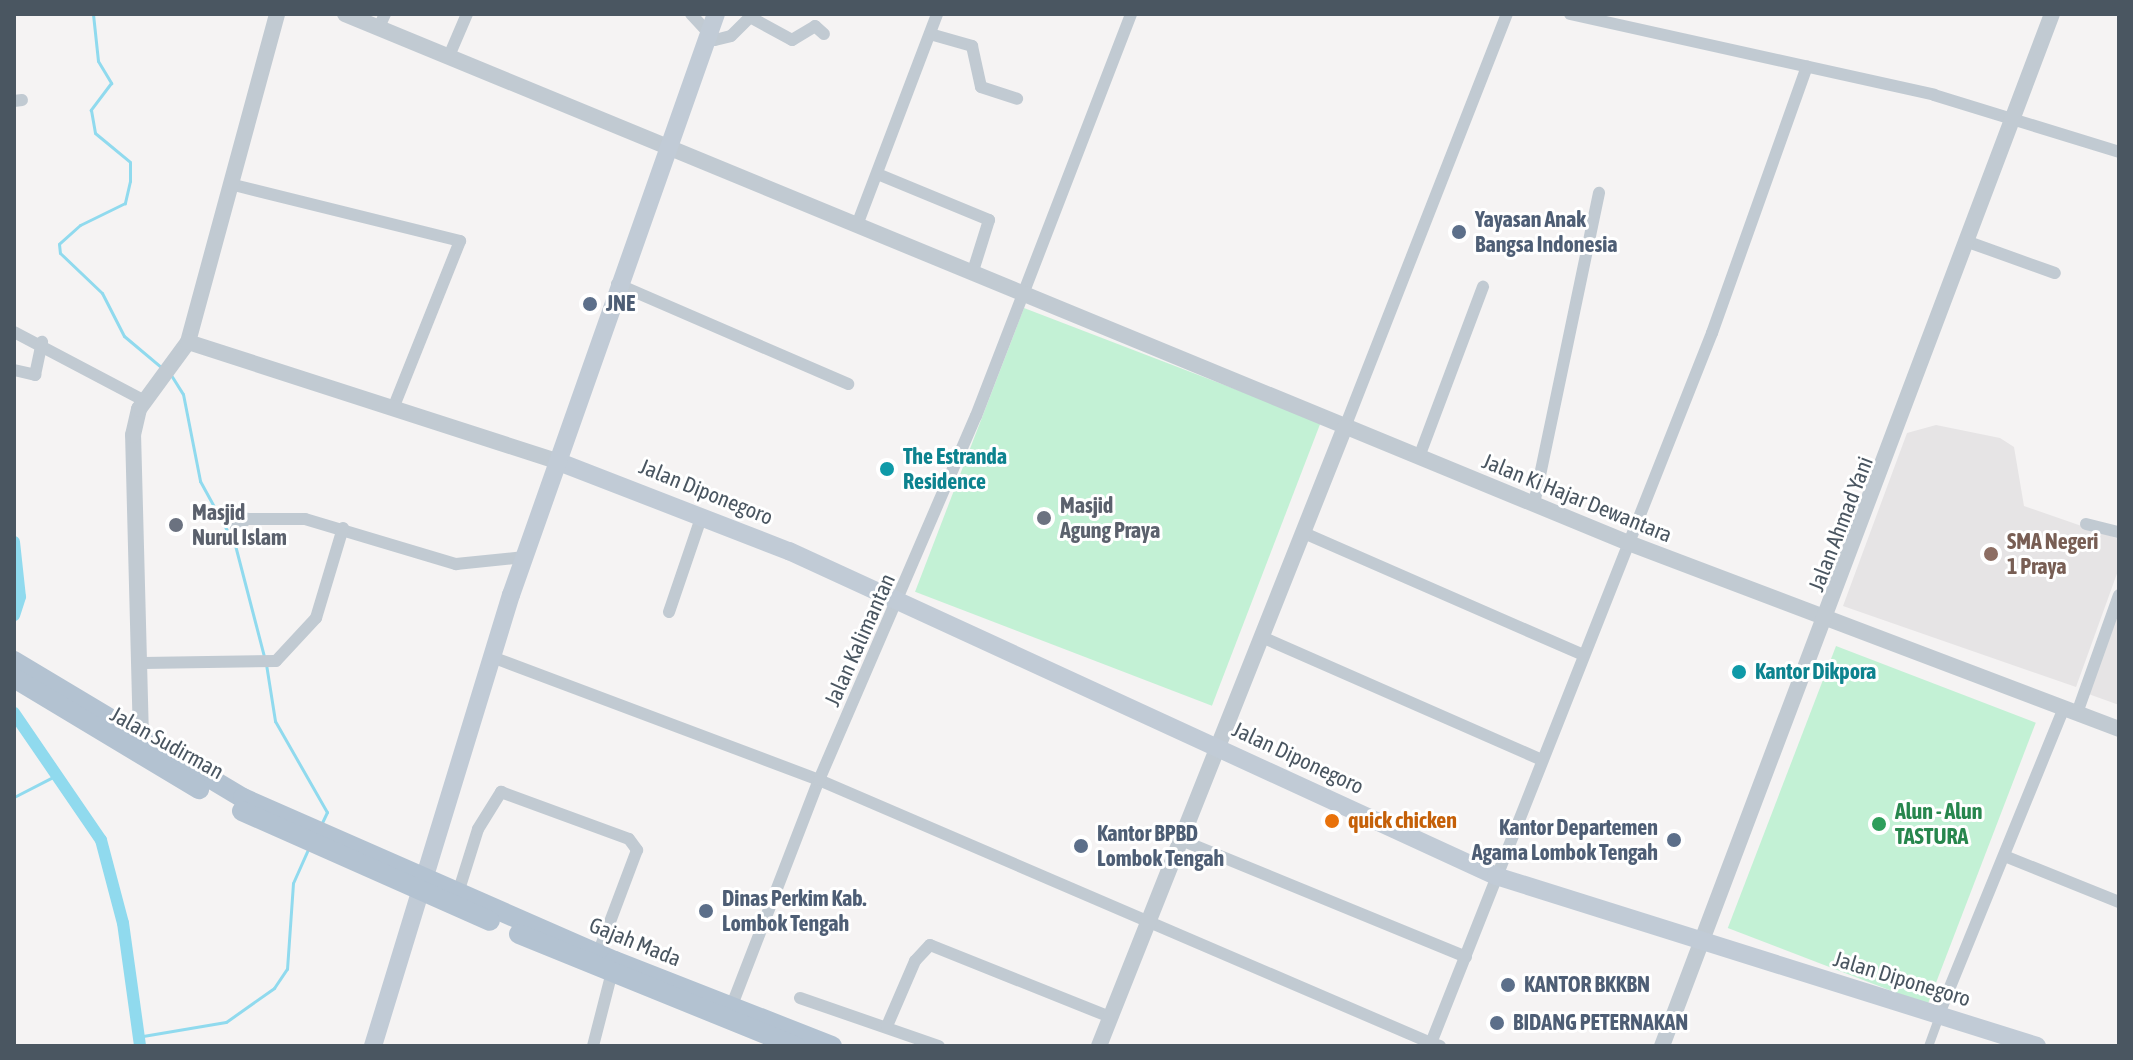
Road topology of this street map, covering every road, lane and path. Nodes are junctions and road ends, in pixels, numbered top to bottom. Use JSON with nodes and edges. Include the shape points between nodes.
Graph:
{"nodes":[{"id":1,"x":277,"y":14,"type":"edge"},
{"id":2,"x":345,"y":14,"type":"edge"},
{"id":3,"x":467,"y":14,"type":"edge"},
{"id":4,"x":691,"y":14,"type":"edge"},
{"id":5,"x":716,"y":14,"type":"edge"},
{"id":6,"x":937,"y":14,"type":"edge"},
{"id":7,"x":1131,"y":14,"type":"edge"},
{"id":8,"x":1507,"y":14,"type":"edge"},
{"id":9,"x":1570,"y":14,"type":"edge"},
{"id":10,"x":2052,"y":14,"type":"edge"},
{"id":11,"x":382,"y":21,"type":"edge"},
{"id":12,"x":824,"y":34,"type":"dead end"},
{"id":13,"x":930,"y":34,"type":"junction"},
{"id":14,"x":708,"y":37,"type":"junction"},
{"id":15,"x":449,"y":56,"type":"junction"},
{"id":16,"x":1807,"y":66,"type":"junction"},
{"id":17,"x":1017,"y":99,"type":"dead end"},
{"id":18,"x":2016,"y":117,"type":"junction"},
{"id":19,"x":667,"y":144,"type":"junction"},
{"id":20,"x":2119,"y":152,"type":"edge"},
{"id":21,"x":880,"y":175,"type":"junction"},
{"id":22,"x":234,"y":185,"type":"junction"},
{"id":23,"x":1599,"y":193,"type":"dead end"},
{"id":24,"x":857,"y":225,"type":"junction"},
{"id":25,"x":1971,"y":243,"type":"junction"},
{"id":26,"x":973,"y":271,"type":"junction"},
{"id":27,"x":2055,"y":273,"type":"dead end"},
{"id":28,"x":617,"y":284,"type":"junction"},
{"id":29,"x":1483,"y":287,"type":"dead end"},
{"id":30,"x":1025,"y":292,"type":"junction"},
{"id":31,"x":14,"y":332,"type":"edge"},
{"id":32,"x":42,"y":342,"type":"junction"},
{"id":33,"x":188,"y":342,"type":"junction"},
{"id":34,"x":14,"y":370,"type":"edge"},
{"id":35,"x":848,"y":384,"type":"dead end"},
{"id":36,"x":145,"y":401,"type":"junction"},
{"id":37,"x":394,"y":406,"type":"junction"},
{"id":38,"x":1345,"y":427,"type":"junction"},
{"id":39,"x":1419,"y":457,"type":"junction"},
{"id":40,"x":559,"y":462,"type":"junction"},
{"id":41,"x":1534,"y":504,"type":"junction"},
{"id":42,"x":702,"y":515,"type":"junction"},
{"id":43,"x":2086,"y":524,"type":"dead end"},
{"id":44,"x":236,"y":527,"type":"dead end"},
{"id":45,"x":343,"y":528,"type":"junction"},
{"id":46,"x":2119,"y":532,"type":"edge"},
{"id":47,"x":1304,"y":533,"type":"junction"},
{"id":48,"x":1626,"y":542,"type":"junction"},
{"id":49,"x":525,"y":557,"type":"junction"},
{"id":50,"x":2119,"y":595,"type":"edge"},
{"id":51,"x":899,"y":604,"type":"junction"},
{"id":52,"x":669,"y":612,"type":"dead end"},
{"id":53,"x":1827,"y":623,"type":"junction"},
{"id":54,"x":1264,"y":638,"type":"junction"},
{"id":55,"x":1583,"y":655,"type":"junction"},
{"id":56,"x":492,"y":657,"type":"junction"},
{"id":57,"x":143,"y":663,"type":"junction"},
{"id":58,"x":18,"y":672,"type":"edge"},
{"id":59,"x":2070,"y":710,"type":"junction"},
{"id":60,"x":2119,"y":729,"type":"edge"},
{"id":61,"x":141,"y":738,"type":"junction"},
{"id":62,"x":1221,"y":748,"type":"junction"},
{"id":63,"x":1540,"y":759,"type":"junction"},
{"id":64,"x":819,"y":780,"type":"junction"},
{"id":65,"x":299,"y":832,"type":"junction"},
{"id":66,"x":1181,"y":840,"type":"junction"},
{"id":67,"x":325,"y":843,"type":"junction"},
{"id":68,"x":2007,"y":857,"type":"junction"},
{"id":69,"x":1496,"y":876,"type":"junction"},
{"id":70,"x":420,"y":884,"type":"junction"},
{"id":71,"x":458,"y":893,"type":"junction"},
{"id":72,"x":2119,"y":902,"type":"edge"},
{"id":73,"x":1149,"y":924,"type":"junction"},
{"id":74,"x":1700,"y":944,"type":"junction"},
{"id":75,"x":1466,"y":957,"type":"junction"},
{"id":76,"x":608,"y":964,"type":"junction"},
{"id":77,"x":800,"y":998,"type":"dead end"},
{"id":78,"x":732,"y":1005,"type":"junction"},
{"id":79,"x":1939,"y":1014,"type":"junction"},
{"id":80,"x":1110,"y":1017,"type":"junction"},
{"id":81,"x":887,"y":1026,"type":"junction"},
{"id":82,"x":1435,"y":1044,"type":"edge"},
{"id":83,"x":373,"y":1046,"type":"edge"},
{"id":84,"x":593,"y":1046,"type":"edge"},
{"id":85,"x":795,"y":1046,"type":"edge"},
{"id":86,"x":832,"y":1046,"type":"edge"},
{"id":87,"x":939,"y":1046,"type":"edge"},
{"id":88,"x":1099,"y":1046,"type":"edge"},
{"id":89,"x":1662,"y":1046,"type":"edge"},
{"id":90,"x":1928,"y":1046,"type":"edge"},
{"id":91,"x":2037,"y":1046,"type":"edge"}],
"edges":[{"from":1,"to":22,"type":"street"},
{"from":2,"to":11,"type":"street","name":"Jalan Ki Hajar Dewantara"},
{"from":3,"to":15,"type":"street"},
{"from":4,"to":14,"type":"street"},
{"from":5,"to":14,"type":"main road"},
{"from":6,"to":13,"type":"street"},
{"from":7,"to":30,"type":"street","name":"Jalan Kalimantan"},
{"from":8,"to":38,"type":"street"},
{"from":9,"to":16,"type":"street"},
{"from":10,"to":18,"type":"street","name":"Jalan Ahmad Yani"},
{"from":11,"to":15,"type":"street","name":"Jalan Ki Hajar Dewantara"},
{"from":12,"to":14,"type":"street","via":[[815,26],[792,40],[750,17],[731,36]]},
{"from":13,"to":17,"type":"street","via":[[972,46],[981,87]]},
{"from":13,"to":21,"type":"street"},
{"from":14,"to":19,"type":"main road"},
{"from":15,"to":19,"type":"street","name":"Jalan Ki Hajar Dewantara"},
{"from":16,"to":18,"type":"street"},
{"from":16,"to":48,"type":"street"},
{"from":18,"to":20,"type":"street"},
{"from":18,"to":25,"type":"street","name":"Jalan Ahmad Yani"},
{"from":19,"to":24,"type":"street","name":"Jalan Ki Hajar Dewantara"},
{"from":19,"to":28,"type":"main road"},
{"from":21,"to":24,"type":"street"},
{"from":21,"to":26,"type":"street","via":[[989,220]]},
{"from":22,"to":33,"type":"street"},
{"from":22,"to":37,"type":"street","via":[[460,241]]},
{"from":23,"to":41,"type":"street"},
{"from":24,"to":26,"type":"street","name":"Jalan Ki Hajar Dewantara"},
{"from":25,"to":27,"type":"street"},
{"from":25,"to":53,"type":"street","name":"Jalan Ahmad Yani"},
{"from":26,"to":30,"type":"street","name":"Jalan Ki Hajar Dewantara"},
{"from":28,"to":35,"type":"street"},
{"from":28,"to":40,"type":"main road"},
{"from":29,"to":39,"type":"street"},
{"from":30,"to":38,"type":"street","name":"Jalan Ki Hajar Dewantara"},
{"from":30,"to":51,"type":"street","name":"Jalan Kalimantan"},
{"from":31,"to":32,"type":"street"},
{"from":32,"to":34,"type":"street","via":[[34,376]]},
{"from":32,"to":36,"type":"street"},
{"from":33,"to":36,"type":"street"},
{"from":33,"to":37,"type":"street"},
{"from":36,"to":57,"type":"street","via":[[131,447]]},
{"from":37,"to":40,"type":"street"},
{"from":38,"to":39,"type":"street","name":"Jalan Ki Hajar Dewantara"},
{"from":38,"to":47,"type":"street"},
{"from":39,"to":41,"type":"street","name":"Jalan Ki Hajar Dewantara"},
{"from":40,"to":42,"type":"main road","name":"Jalan Diponegoro"},
{"from":40,"to":49,"type":"main road"},
{"from":41,"to":48,"type":"street","name":"Jalan Ki Hajar Dewantara"},
{"from":42,"to":51,"type":"main road","name":"Jalan Diponegoro"},
{"from":42,"to":52,"type":"street"},
{"from":43,"to":46,"type":"street"},
{"from":44,"to":45,"type":"street","via":[[247,519],[293,518]]},
{"from":45,"to":49,"type":"street","via":[[405,554],[456,564]]},
{"from":45,"to":57,"type":"street","via":[[316,618],[267,663]]},
{"from":47,"to":54,"type":"street"},
{"from":47,"to":55,"type":"street"},
{"from":48,"to":53,"type":"street","name":"Jalan Ki Hajar Dewantara"},
{"from":48,"to":55,"type":"street"},
{"from":49,"to":56,"type":"main road"},
{"from":50,"to":59,"type":"street"},
{"from":51,"to":62,"type":"main road","name":"Jalan Diponegoro"},
{"from":51,"to":64,"type":"street","name":"Jalan Kalimantan"},
{"from":53,"to":59,"type":"street","name":"Jalan Ki Hajar Dewantara"},
{"from":53,"to":74,"type":"street","name":"Jalan Ahmad Yani"},
{"from":54,"to":62,"type":"street"},
{"from":54,"to":63,"type":"street"},
{"from":55,"to":63,"type":"street"},
{"from":56,"to":64,"type":"street"},
{"from":56,"to":70,"type":"main road"},
{"from":57,"to":61,"type":"street"},
{"from":58,"to":61,"type":"main road"},
{"from":58,"to":65,"type":"main road","name":"Jalan Sudirman"},
{"from":59,"to":60,"type":"street","name":"Jalan Ki Hajar Dewantara"},
{"from":59,"to":68,"type":"street"},
{"from":61,"to":65,"type":"main road"},
{"from":62,"to":66,"type":"street"},
{"from":62,"to":69,"type":"main road","name":"Jalan Diponegoro"},
{"from":63,"to":69,"type":"street"},
{"from":64,"to":73,"type":"street"},
{"from":64,"to":78,"type":"street","name":"Jalan Kalimantan"},
{"from":65,"to":67,"type":"main road"},
{"from":66,"to":73,"type":"street"},
{"from":66,"to":75,"type":"street"},
{"from":67,"to":70,"type":"main road"},
{"from":67,"to":70,"type":"main road","via":[[375,873]]},
{"from":68,"to":72,"type":"street"},
{"from":68,"to":79,"type":"street"},
{"from":69,"to":74,"type":"main road","name":"Jalan Diponegoro"},
{"from":69,"to":75,"type":"street"},
{"from":70,"to":71,"type":"main road","name":"Gajah Mada"},
{"from":70,"to":76,"type":"main road","name":"Gajah Mada"},
{"from":70,"to":83,"type":"main road"},
{"from":71,"to":76,"type":"main road","name":"Gajah Mada"},
{"from":71,"to":76,"type":"street","via":[[478,829],[501,792],[629,839],[637,850]]},
{"from":73,"to":80,"type":"street"},
{"from":73,"to":82,"type":"street"},
{"from":74,"to":79,"type":"main road","name":"Jalan Diponegoro"},
{"from":74,"to":89,"type":"street","name":"Jalan Ahmad Yani"},
{"from":75,"to":82,"type":"street"},
{"from":76,"to":78,"type":"main road","name":"Gajah Mada"},
{"from":76,"to":84,"type":"street"},
{"from":76,"to":85,"type":"main road","name":"Gajah Mada"},
{"from":77,"to":81,"type":"street"},
{"from":78,"to":86,"type":"main road","name":"Gajah Mada"},
{"from":79,"to":90,"type":"street"},
{"from":79,"to":91,"type":"main road","name":"Jalan Diponegoro"},
{"from":80,"to":81,"type":"street","via":[[930,945],[915,961]]},
{"from":80,"to":88,"type":"street"},
{"from":81,"to":87,"type":"street"}]}
